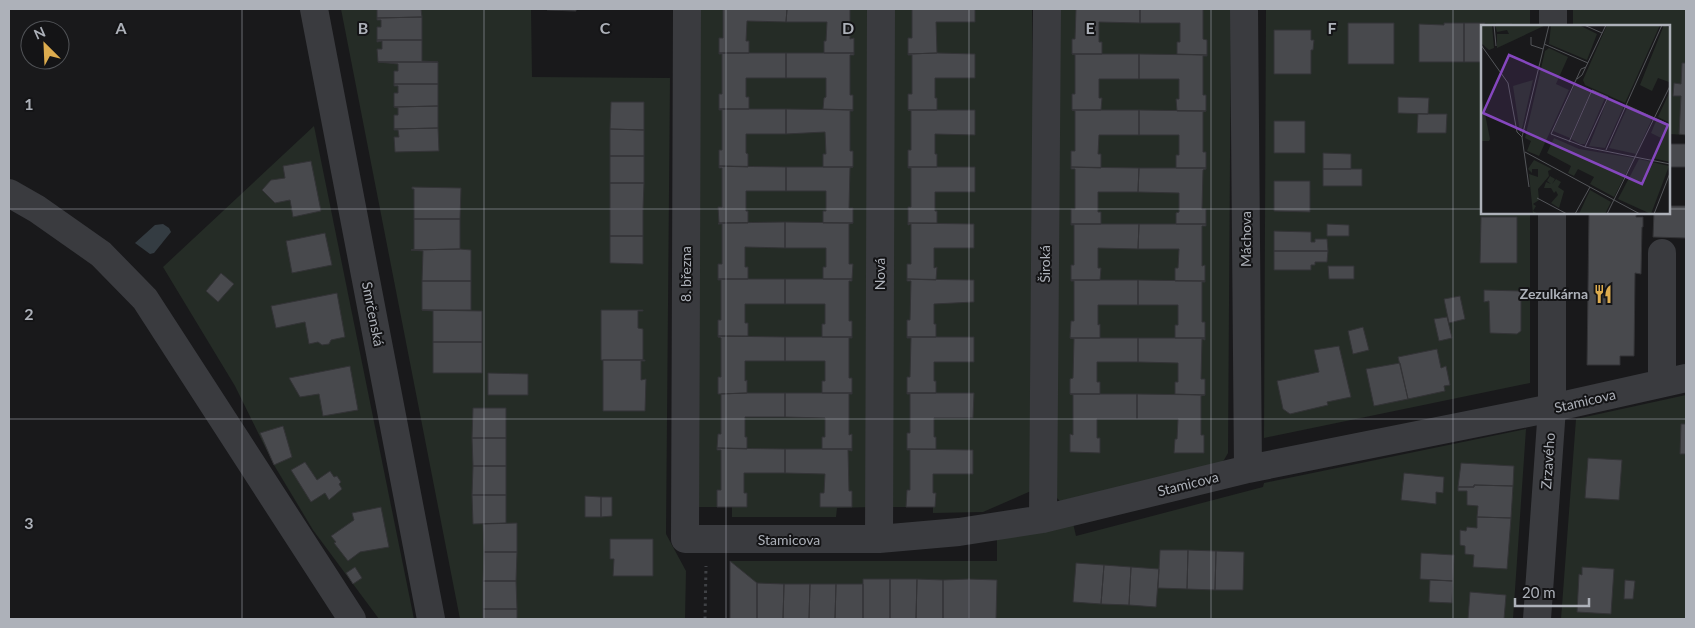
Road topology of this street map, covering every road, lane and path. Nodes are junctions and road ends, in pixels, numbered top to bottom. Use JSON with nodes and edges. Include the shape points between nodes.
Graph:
{"nodes":[{"id":1,"x":314,"y":9,"type":"edge"},
{"id":2,"x":688,"y":9,"type":"edge"},
{"id":3,"x":881,"y":9,"type":"edge"},
{"id":4,"x":1047,"y":9,"type":"edge"},
{"id":5,"x":1244,"y":9,"type":"edge"},
{"id":6,"x":1553,"y":9,"type":"edge"},
{"id":7,"x":1553,"y":25,"type":"edge"},
{"id":8,"x":9,"y":193,"type":"edge"},
{"id":9,"x":1552,"y":214,"type":"edge"},
{"id":10,"x":1662,"y":253,"type":"dead end"},
{"id":11,"x":1674,"y":381,"type":"edge"},
{"id":12,"x":1552,"y":408,"type":"junction"},
{"id":13,"x":1248,"y":469,"type":"junction"},
{"id":14,"x":1043,"y":519,"type":"junction"},
{"id":15,"x":879,"y":539,"type":"junction"},
{"id":16,"x":696,"y":540,"type":"junction"},
{"id":17,"x":352,"y":619,"type":"edge"},
{"id":18,"x":431,"y":619,"type":"edge"},
{"id":19,"x":705,"y":619,"type":"edge"},
{"id":20,"x":1537,"y":619,"type":"edge"}],
"edges":[{"from":1,"to":18,"type":"street","name":"Smrčenská"},
{"from":2,"to":16,"type":"street","name":"8. března"},
{"from":3,"to":15,"type":"street","name":"Nová"},
{"from":4,"to":14,"type":"street","name":"Široká"},
{"from":5,"to":13,"type":"street","name":"Máchova"},
{"from":6,"to":7,"type":"street"},
{"from":8,"to":17,"type":"street","via":[[101,254],[145,299]]},
{"from":9,"to":12,"type":"street","name":"Zrzavého"},
{"from":10,"to":11,"type":"street"},
{"from":11,"to":12,"type":"street","name":"Stamicova"},
{"from":12,"to":13,"type":"street","name":"Stamicova"},
{"from":12,"to":20,"type":"street","name":"Zrzavého"},
{"from":13,"to":14,"type":"street","name":"Stamicova"},
{"from":14,"to":15,"type":"street","name":"Stamicova","via":[[959,532]]},
{"from":15,"to":16,"type":"street","name":"Stamicova"},
{"from":16,"to":19,"type":"path"}]}
